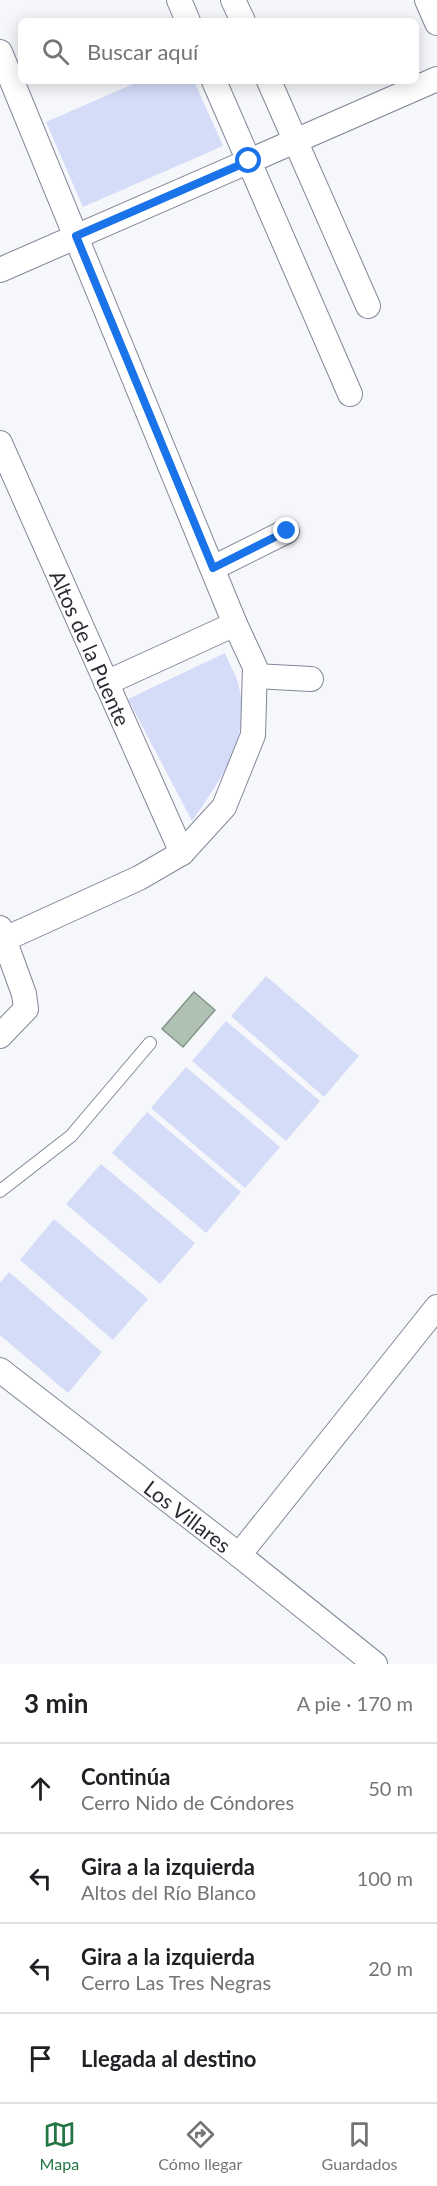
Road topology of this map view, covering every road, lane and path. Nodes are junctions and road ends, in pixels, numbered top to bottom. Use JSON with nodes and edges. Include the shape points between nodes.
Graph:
{"nodes":[{"id":1,"x":179,"y":0,"type":"edge"},
{"id":2,"x":233,"y":0,"type":"edge"},
{"id":3,"x":427,"y":0,"type":"edge"},
{"id":4,"x":187,"y":18,"type":"edge"},
{"id":5,"x":242,"y":18,"type":"edge"},
{"id":6,"x":437,"y":23,"type":"edge"},
{"id":7,"x":0,"y":52,"type":"edge"},
{"id":8,"x":437,"y":79,"type":"edge"},
{"id":9,"x":215,"y":84,"type":"edge"},
{"id":10,"x":270,"y":84,"type":"edge"},
{"id":11,"x":296,"y":141,"type":"junction"},
{"id":12,"x":249,"y":161,"type":"junction"},
{"id":13,"x":76,"y":236,"type":"junction"},
{"id":14,"x":0,"y":270,"type":"edge"},
{"id":15,"x":368,"y":306,"type":"dead end"},
{"id":16,"x":350,"y":394,"type":"dead end"},
{"id":17,"x":0,"y":443,"type":"edge"},
{"id":18,"x":287,"y":531,"type":"dead end"},
{"id":19,"x":213,"y":568,"type":"junction"},
{"id":20,"x":235,"y":624,"type":"junction"},
{"id":21,"x":255,"y":676,"type":"junction"},
{"id":22,"x":311,"y":679,"type":"dead end"},
{"id":23,"x":106,"y":683,"type":"junction"},
{"id":24,"x":182,"y":853,"type":"junction"},
{"id":25,"x":2,"y":934,"type":"edge"},
{"id":26,"x":0,"y":1036,"type":"edge"},
{"id":27,"x":150,"y":1043,"type":"dead end"},
{"id":28,"x":0,"y":1191,"type":"edge"},
{"id":29,"x":437,"y":1306,"type":"edge"},
{"id":30,"x":0,"y":1370,"type":"edge"},
{"id":31,"x":239,"y":1555,"type":"junction"},
{"id":32,"x":375,"y":1664,"type":"edge"}],
"edges":[{"from":1,"to":4,"type":"street"},
{"from":2,"to":5,"type":"street"},
{"from":3,"to":6,"type":"street"},
{"from":7,"to":13,"type":"street"},
{"from":8,"to":11,"type":"street"},
{"from":9,"to":12,"type":"street"},
{"from":10,"to":11,"type":"street"},
{"from":11,"to":12,"type":"street"},
{"from":11,"to":15,"type":"street"},
{"from":12,"to":13,"type":"street"},
{"from":12,"to":16,"type":"street"},
{"from":13,"to":14,"type":"street"},
{"from":13,"to":19,"type":"street"},
{"from":17,"to":23,"type":"street","name":"Altos de la Puente"},
{"from":18,"to":19,"type":"street"},
{"from":19,"to":20,"type":"street"},
{"from":20,"to":21,"type":"street","via":[[255,667]]},
{"from":20,"to":23,"type":"street"},
{"from":21,"to":22,"type":"street"},
{"from":21,"to":24,"type":"street","via":[[253,735],[224,807]]},
{"from":23,"to":24,"type":"street","name":"Altos de la Puente"},
{"from":24,"to":25,"type":"street","via":[[139,878]]},
{"from":25,"to":26,"type":"street","via":[[26,1009]]},
{"from":27,"to":28,"type":"lane","via":[[71,1136]]},
{"from":29,"to":31,"type":"street"},
{"from":30,"to":31,"type":"street","name":"Los Villares"},
{"from":31,"to":32,"type":"street","name":"Los Villares"}]}
